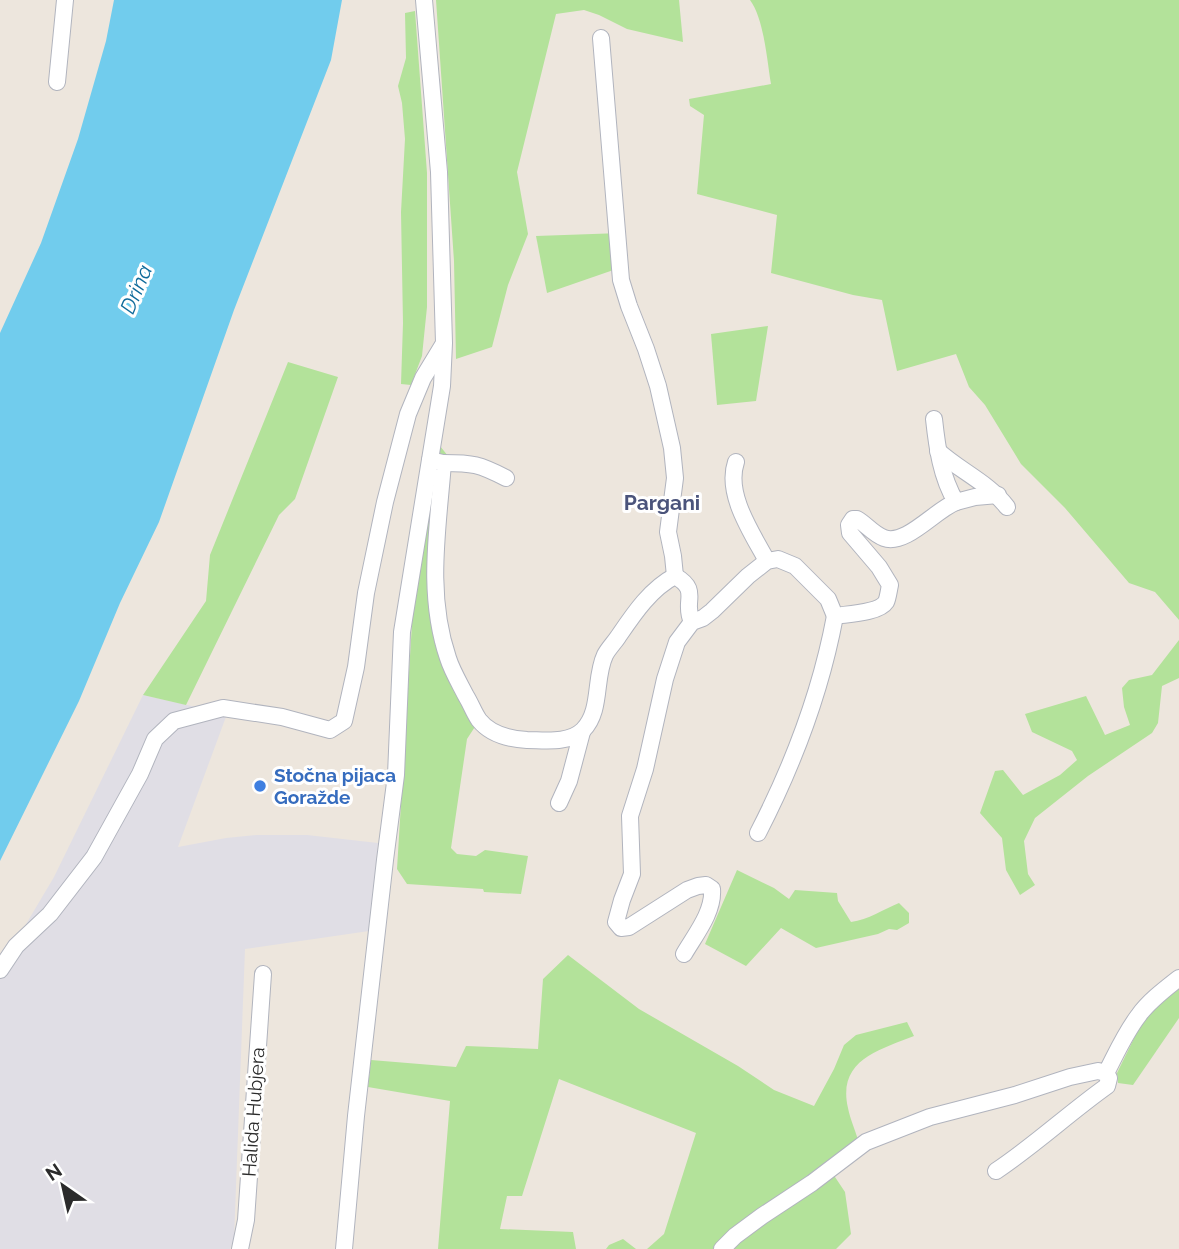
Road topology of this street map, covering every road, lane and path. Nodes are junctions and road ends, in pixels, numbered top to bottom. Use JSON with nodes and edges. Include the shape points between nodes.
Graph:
{"nodes":[{"id":1,"x":65,"y":0,"type":"edge"},
{"id":2,"x":424,"y":0,"type":"edge"},
{"id":3,"x":601,"y":38,"type":"dead end"},
{"id":4,"x":57,"y":82,"type":"dead end"},
{"id":5,"x":444,"y":343,"type":"junction"},
{"id":6,"x":934,"y":419,"type":"dead end"},
{"id":7,"x":938,"y":452,"type":"junction"},
{"id":8,"x":436,"y":461,"type":"junction"},
{"id":9,"x":736,"y":462,"type":"dead end"},
{"id":10,"x":506,"y":478,"type":"dead end"},
{"id":11,"x":956,"y":502,"type":"junction"},
{"id":12,"x":767,"y":561,"type":"junction"},
{"id":13,"x":675,"y":576,"type":"junction"},
{"id":14,"x":835,"y":616,"type":"junction"},
{"id":15,"x":692,"y":622,"type":"junction"},
{"id":16,"x":582,"y":732,"type":"junction"},
{"id":17,"x":559,"y":803,"type":"dead end"},
{"id":18,"x":758,"y":833,"type":"dead end"},
{"id":19,"x":684,"y":954,"type":"dead end"},
{"id":20,"x":0,"y":970,"type":"edge"},
{"id":21,"x":263,"y":974,"type":"dead end"},
{"id":22,"x":1179,"y":978,"type":"edge"},
{"id":23,"x":1106,"y":1073,"type":"junction"},
{"id":24,"x":996,"y":1171,"type":"dead end"},
{"id":25,"x":240,"y":1249,"type":"edge"},
{"id":26,"x":344,"y":1249,"type":"edge"},
{"id":27,"x":722,"y":1249,"type":"edge"}],
"edges":[{"from":1,"to":4,"type":"street"},
{"from":2,"to":5,"type":"street","via":[[439,172]]},
{"from":3,"to":13,"type":"street","via":[[621,279],[658,386],[672,448],[675,478],[668,532]]},
{"from":5,"to":8,"type":"street"},
{"from":5,"to":20,"type":"street","via":[[408,414],[385,502],[344,720],[330,730],[223,708],[174,721],[155,739],[94,857]]},
{"from":6,"to":7,"type":"street"},
{"from":7,"to":11,"type":"street"},
{"from":7,"to":11,"type":"street","via":[[1002,501],[975,497]]},
{"from":8,"to":10,"type":"street","via":[[482,466]]},
{"from":8,"to":16,"type":"street","via":[[435,598],[448,659],[460,684],[480,721],[494,732],[516,740],[567,740]]},
{"from":8,"to":26,"type":"street","via":[[402,632],[396,775]]},
{"from":9,"to":12,"type":"street","via":[[734,489]]},
{"from":11,"to":14,"type":"street","via":[[891,540],[857,519],[850,521],[848,530],[890,584],[879,608]]},
{"from":12,"to":14,"type":"street","via":[[778,559],[795,566],[828,599]]},
{"from":12,"to":15,"type":"street","via":[[712,611]]},
{"from":13,"to":15,"type":"street","via":[[688,585]]},
{"from":13,"to":16,"type":"street","via":[[639,608],[605,655],[593,716]]},
{"from":14,"to":18,"type":"street","via":[[830,646],[791,763]]},
{"from":15,"to":19,"type":"street","via":[[677,642],[629,816],[632,874],[616,922],[621,928],[629,927],[687,890],[706,885],[713,898]]},
{"from":16,"to":17,"type":"street"},
{"from":21,"to":25,"type":"street","name":"Halida Hubjera","via":[[246,1220]]},
{"from":22,"to":23,"type":"street","via":[[1139,1014]]},
{"from":23,"to":24,"type":"street","via":[[1107,1086]]},
{"from":23,"to":27,"type":"street","via":[[1070,1077],[930,1117],[866,1142]]}]}
